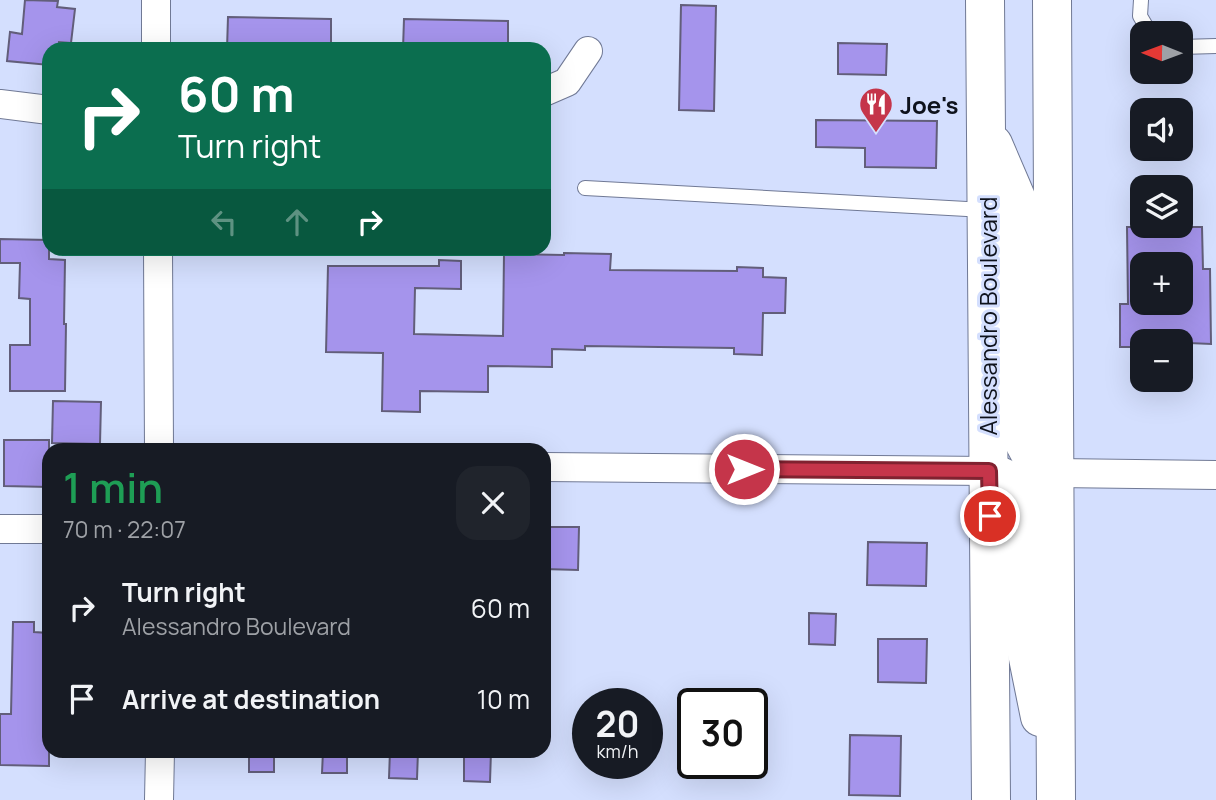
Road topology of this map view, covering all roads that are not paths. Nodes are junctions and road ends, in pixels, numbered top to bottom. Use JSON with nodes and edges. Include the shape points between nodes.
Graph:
{"nodes":[{"id":1,"x":156,"y":0,"type":"edge"},
{"id":2,"x":985,"y":0,"type":"edge"},
{"id":3,"x":1052,"y":0,"type":"edge"},
{"id":4,"x":1140,"y":0,"type":"edge"},
{"id":5,"x":1143,"y":21,"type":"edge"},
{"id":6,"x":156,"y":42,"type":"edge"},
{"id":7,"x":1194,"y":47,"type":"edge"},
{"id":8,"x":1216,"y":47,"type":"edge"},
{"id":9,"x":588,"y":51,"type":"dead end"},
{"id":10,"x":551,"y":89,"type":"edge"},
{"id":11,"x":0,"y":104,"type":"edge"},
{"id":12,"x":42,"y":109,"type":"edge"},
{"id":13,"x":986,"y":129,"type":"junction"},
{"id":14,"x":585,"y":188,"type":"dead end"},
{"id":15,"x":986,"y":210,"type":"junction"},
{"id":16,"x":158,"y":256,"type":"edge"},
{"id":17,"x":159,"y":443,"type":"edge"},
{"id":18,"x":551,"y":467,"type":"edge"},
{"id":19,"x":989,"y":471,"type":"junction"},
{"id":20,"x":1056,"y":473,"type":"junction"},
{"id":21,"x":1216,"y":475,"type":"edge"},
{"id":22,"x":0,"y":529,"type":"edge"},
{"id":23,"x":42,"y":529,"type":"edge"},
{"id":24,"x":160,"y":758,"type":"edge"},
{"id":25,"x":159,"y":800,"type":"edge"},
{"id":26,"x":991,"y":800,"type":"edge"},
{"id":27,"x":1056,"y":800,"type":"edge"}],
"edges":[{"from":1,"to":6,"type":"street"},
{"from":2,"to":13,"type":"main road","name":"Alessandro Boulevard"},
{"from":3,"to":20,"type":"main road"},
{"from":4,"to":5,"type":"lane"},
{"from":7,"to":8,"type":"lane"},
{"from":9,"to":10,"type":"street","via":[[567,82]]},
{"from":11,"to":12,"type":"street"},
{"from":13,"to":15,"type":"main road","name":"Alessandro Boulevard"},
{"from":13,"to":20,"type":"main road","via":[[1017,200],[1019,433],[1035,463]]},
{"from":14,"to":15,"type":"lane"},
{"from":15,"to":19,"type":"main road","name":"Alessandro Boulevard"},
{"from":16,"to":17,"type":"street"},
{"from":18,"to":19,"type":"street"},
{"from":19,"to":26,"type":"main road","name":"Alessandro Boulevard"},
{"from":19,"to":27,"type":"main road","via":[[1013,482],[1027,504],[1025,643]]},
{"from":20,"to":21,"type":"street"},
{"from":20,"to":27,"type":"main road"},
{"from":22,"to":23,"type":"street"},
{"from":24,"to":25,"type":"street"}]}
